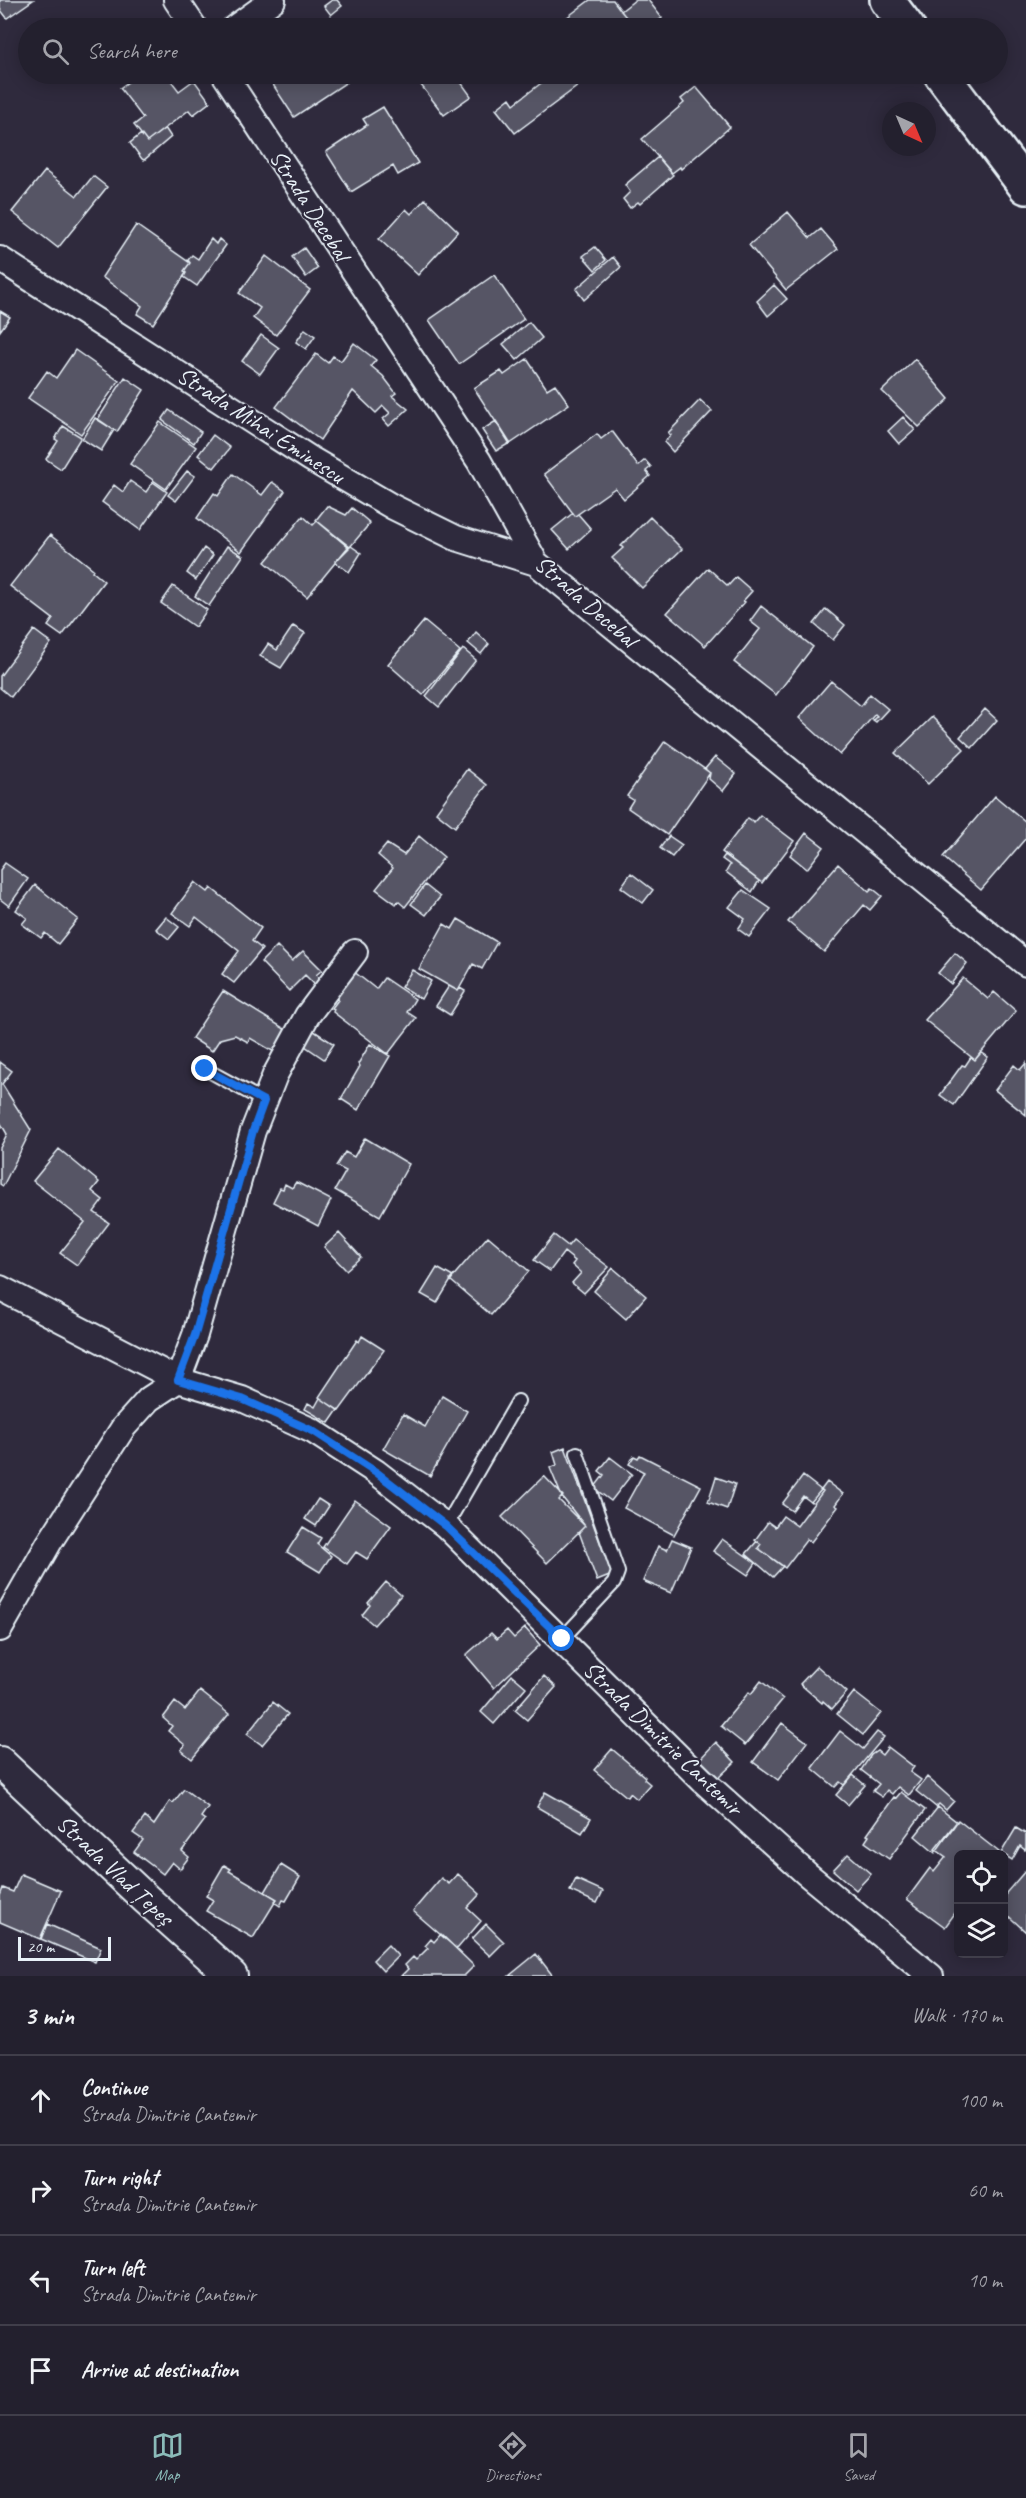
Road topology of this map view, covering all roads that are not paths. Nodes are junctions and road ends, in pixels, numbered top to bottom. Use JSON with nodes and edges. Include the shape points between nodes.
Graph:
{"nodes":[{"id":1,"x":177,"y":0,"type":"edge"},
{"id":2,"x":273,"y":0,"type":"edge"},
{"id":3,"x":888,"y":0,"type":"edge"},
{"id":4,"x":189,"y":18,"type":"edge"},
{"id":5,"x":248,"y":18,"type":"edge"},
{"id":6,"x":901,"y":18,"type":"edge"},
{"id":7,"x":231,"y":84,"type":"edge"},
{"id":8,"x":949,"y":84,"type":"edge"},
{"id":9,"x":1026,"y":187,"type":"edge"},
{"id":10,"x":0,"y":259,"type":"edge"},
{"id":11,"x":536,"y":563,"type":"junction"},
{"id":12,"x":355,"y":952,"type":"dead end"},
{"id":13,"x":1026,"y":964,"type":"edge"},
{"id":14,"x":205,"y":1069,"type":"dead end"},
{"id":15,"x":264,"y":1101,"type":"junction"},
{"id":16,"x":0,"y":1288,"type":"edge"},
{"id":17,"x":178,"y":1380,"type":"junction"},
{"id":18,"x":518,"y":1401,"type":"dead end"},
{"id":19,"x":577,"y":1453,"type":"dead end"},
{"id":20,"x":446,"y":1526,"type":"junction"},
{"id":21,"x":0,"y":1629,"type":"edge"},
{"id":22,"x":562,"y":1639,"type":"junction"},
{"id":23,"x":0,"y":1762,"type":"edge"},
{"id":24,"x":232,"y":1976,"type":"edge"},
{"id":25,"x":931,"y":1976,"type":"edge"}],
"edges":[{"from":1,"to":4,"type":"street"},
{"from":2,"to":5,"type":"street"},
{"from":3,"to":6,"type":"main road"},
{"from":7,"to":11,"type":"street","name":"Strada Decebal","via":[[479,461]]},
{"from":8,"to":9,"type":"main road"},
{"from":10,"to":11,"type":"street","name":"Strada Mihai Eminescu","via":[[311,459],[393,507],[456,538]]},
{"from":11,"to":13,"type":"street","name":"Strada Decebal"},
{"from":12,"to":15,"type":"street","via":[[307,1016]]},
{"from":14,"to":15,"type":"lane"},
{"from":15,"to":17,"type":"street"},
{"from":16,"to":17,"type":"street","name":"Strada Dimitrie Cantemir"},
{"from":17,"to":20,"type":"street","name":"Strada Dimitrie Cantemir","via":[[242,1399],[313,1431],[376,1472]]},
{"from":17,"to":21,"type":"street","via":[[149,1399],[123,1428],[49,1543]]},
{"from":18,"to":20,"type":"lane"},
{"from":19,"to":22,"type":"lane","via":[[618,1572],[614,1583]]},
{"from":20,"to":22,"type":"street","name":"Strada Dimitrie Cantemir"},
{"from":22,"to":25,"type":"street","name":"Strada Dimitrie Cantemir","via":[[702,1780],[807,1875]]},
{"from":23,"to":24,"type":"street","name":"Strada Vlad Țepeș"}]}
